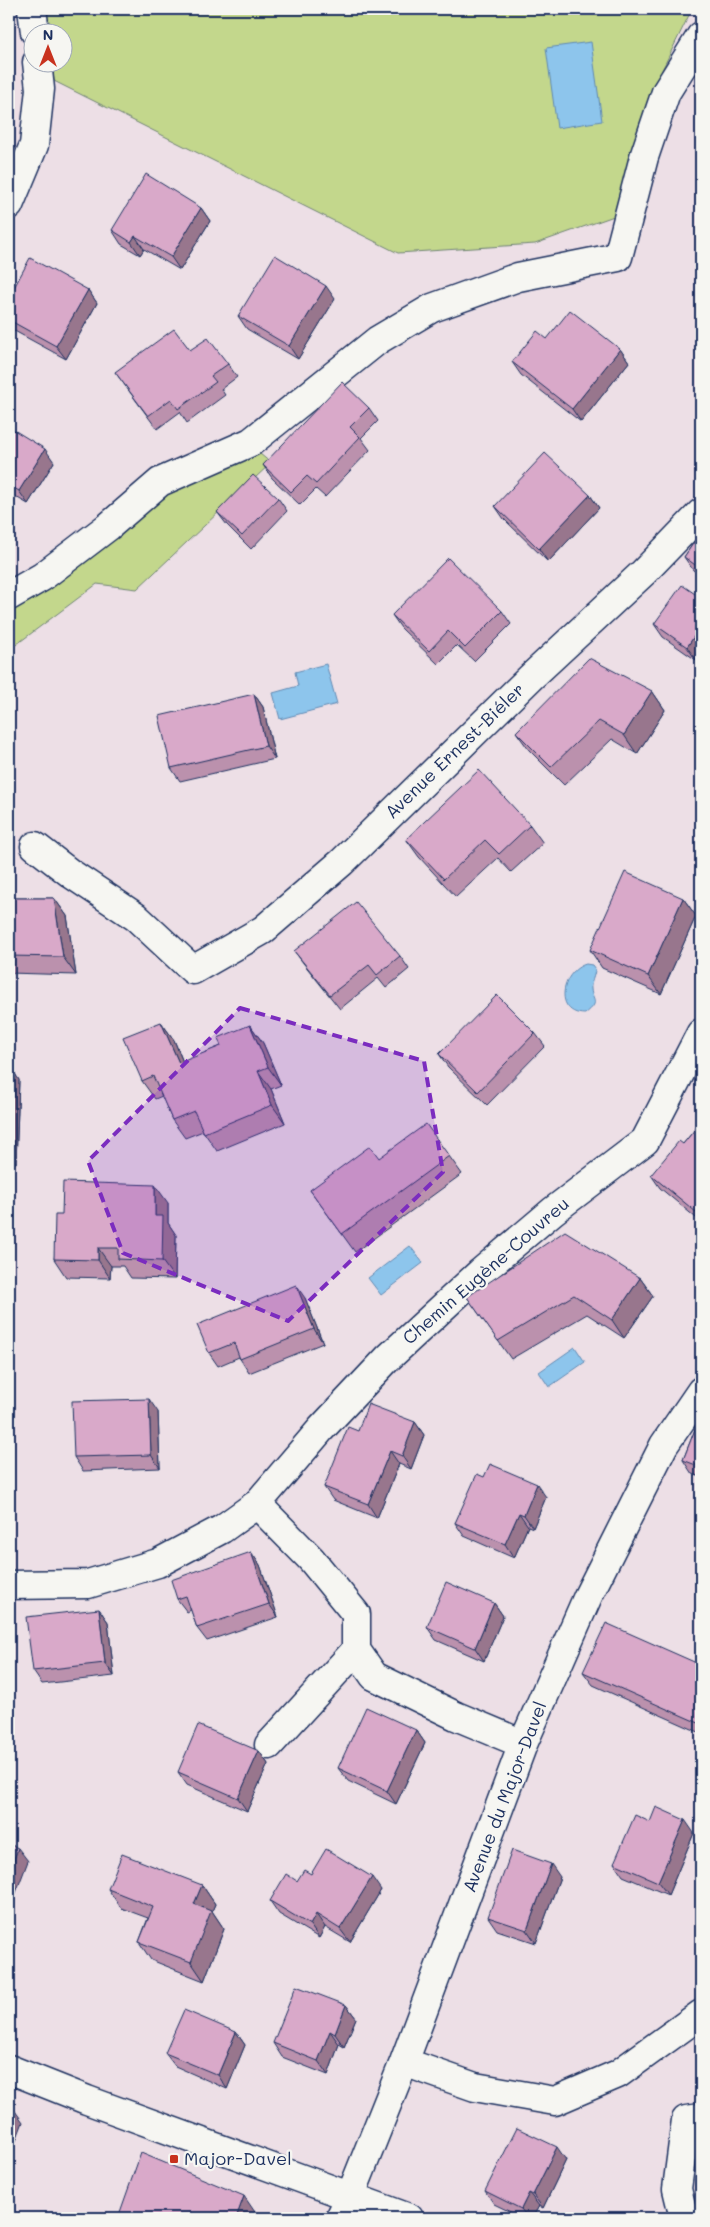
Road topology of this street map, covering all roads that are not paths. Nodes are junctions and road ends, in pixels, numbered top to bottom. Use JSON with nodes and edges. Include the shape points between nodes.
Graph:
{"nodes":[{"id":1,"x":32,"y":9,"type":"edge"},
{"id":2,"x":34,"y":22,"type":"edge"},
{"id":3,"x":701,"y":36,"type":"edge"},
{"id":4,"x":38,"y":72,"type":"edge"},
{"id":5,"x":9,"y":205,"type":"edge"},
{"id":6,"x":701,"y":513,"type":"edge"},
{"id":7,"x":9,"y":596,"type":"edge"},
{"id":8,"x":35,"y":846,"type":"dead end"},
{"id":9,"x":701,"y":1033,"type":"edge"},
{"id":10,"x":701,"y":1390,"type":"edge"},
{"id":11,"x":257,"y":1504,"type":"junction"},
{"id":12,"x":9,"y":1585,"type":"edge"},
{"id":13,"x":356,"y":1650,"type":"junction"},
{"id":14,"x":523,"y":1744,"type":"junction"},
{"id":15,"x":270,"y":1745,"type":"dead end"},
{"id":16,"x":701,"y":2014,"type":"edge"},
{"id":17,"x":404,"y":2062,"type":"junction"},
{"id":18,"x":9,"y":2069,"type":"edge"},
{"id":19,"x":701,"y":2118,"type":"edge"},
{"id":20,"x":345,"y":2208,"type":"edge"},
{"id":21,"x":409,"y":2218,"type":"edge"},
{"id":22,"x":684,"y":2218,"type":"edge"}],
"edges":[{"from":1,"to":2,"type":"street"},
{"from":3,"to":7,"type":"street","via":[[666,92],[644,157],[618,258],[518,277],[432,308],[378,340],[251,442],[160,482],[42,577]]},
{"from":4,"to":5,"type":"street","via":[[40,89],[34,145]]},
{"from":6,"to":8,"type":"street","name":"Avenue Ernest-Biéler","via":[[644,572],[531,676],[342,862],[263,930],[193,970],[136,917]]},
{"from":9,"to":11,"type":"street","name":"Chemin Eugène-Couvreu","via":[[645,1141],[553,1211],[388,1358]]},
{"from":10,"to":14,"type":"street","name":"Avenue du Major-Davel","via":[[664,1444],[588,1596]]},
{"from":11,"to":12,"type":"street","name":"Chemin Eugène-Couvreu","via":[[222,1529],[158,1563],[88,1584]]},
{"from":11,"to":13,"type":"street","via":[[311,1559],[356,1614]]},
{"from":13,"to":14,"type":"street","via":[[374,1676]]},
{"from":13,"to":15,"type":"street"},
{"from":14,"to":17,"type":"street","name":"Avenue du Major-Davel"},
{"from":16,"to":17,"type":"street","via":[[618,2074],[555,2101],[475,2087]]},
{"from":17,"to":20,"type":"street","name":"Avenue du Major-Davel"},
{"from":18,"to":20,"type":"street"},
{"from":19,"to":22,"type":"street","via":[[686,2120],[677,2189]]},
{"from":20,"to":21,"type":"street"}]}
